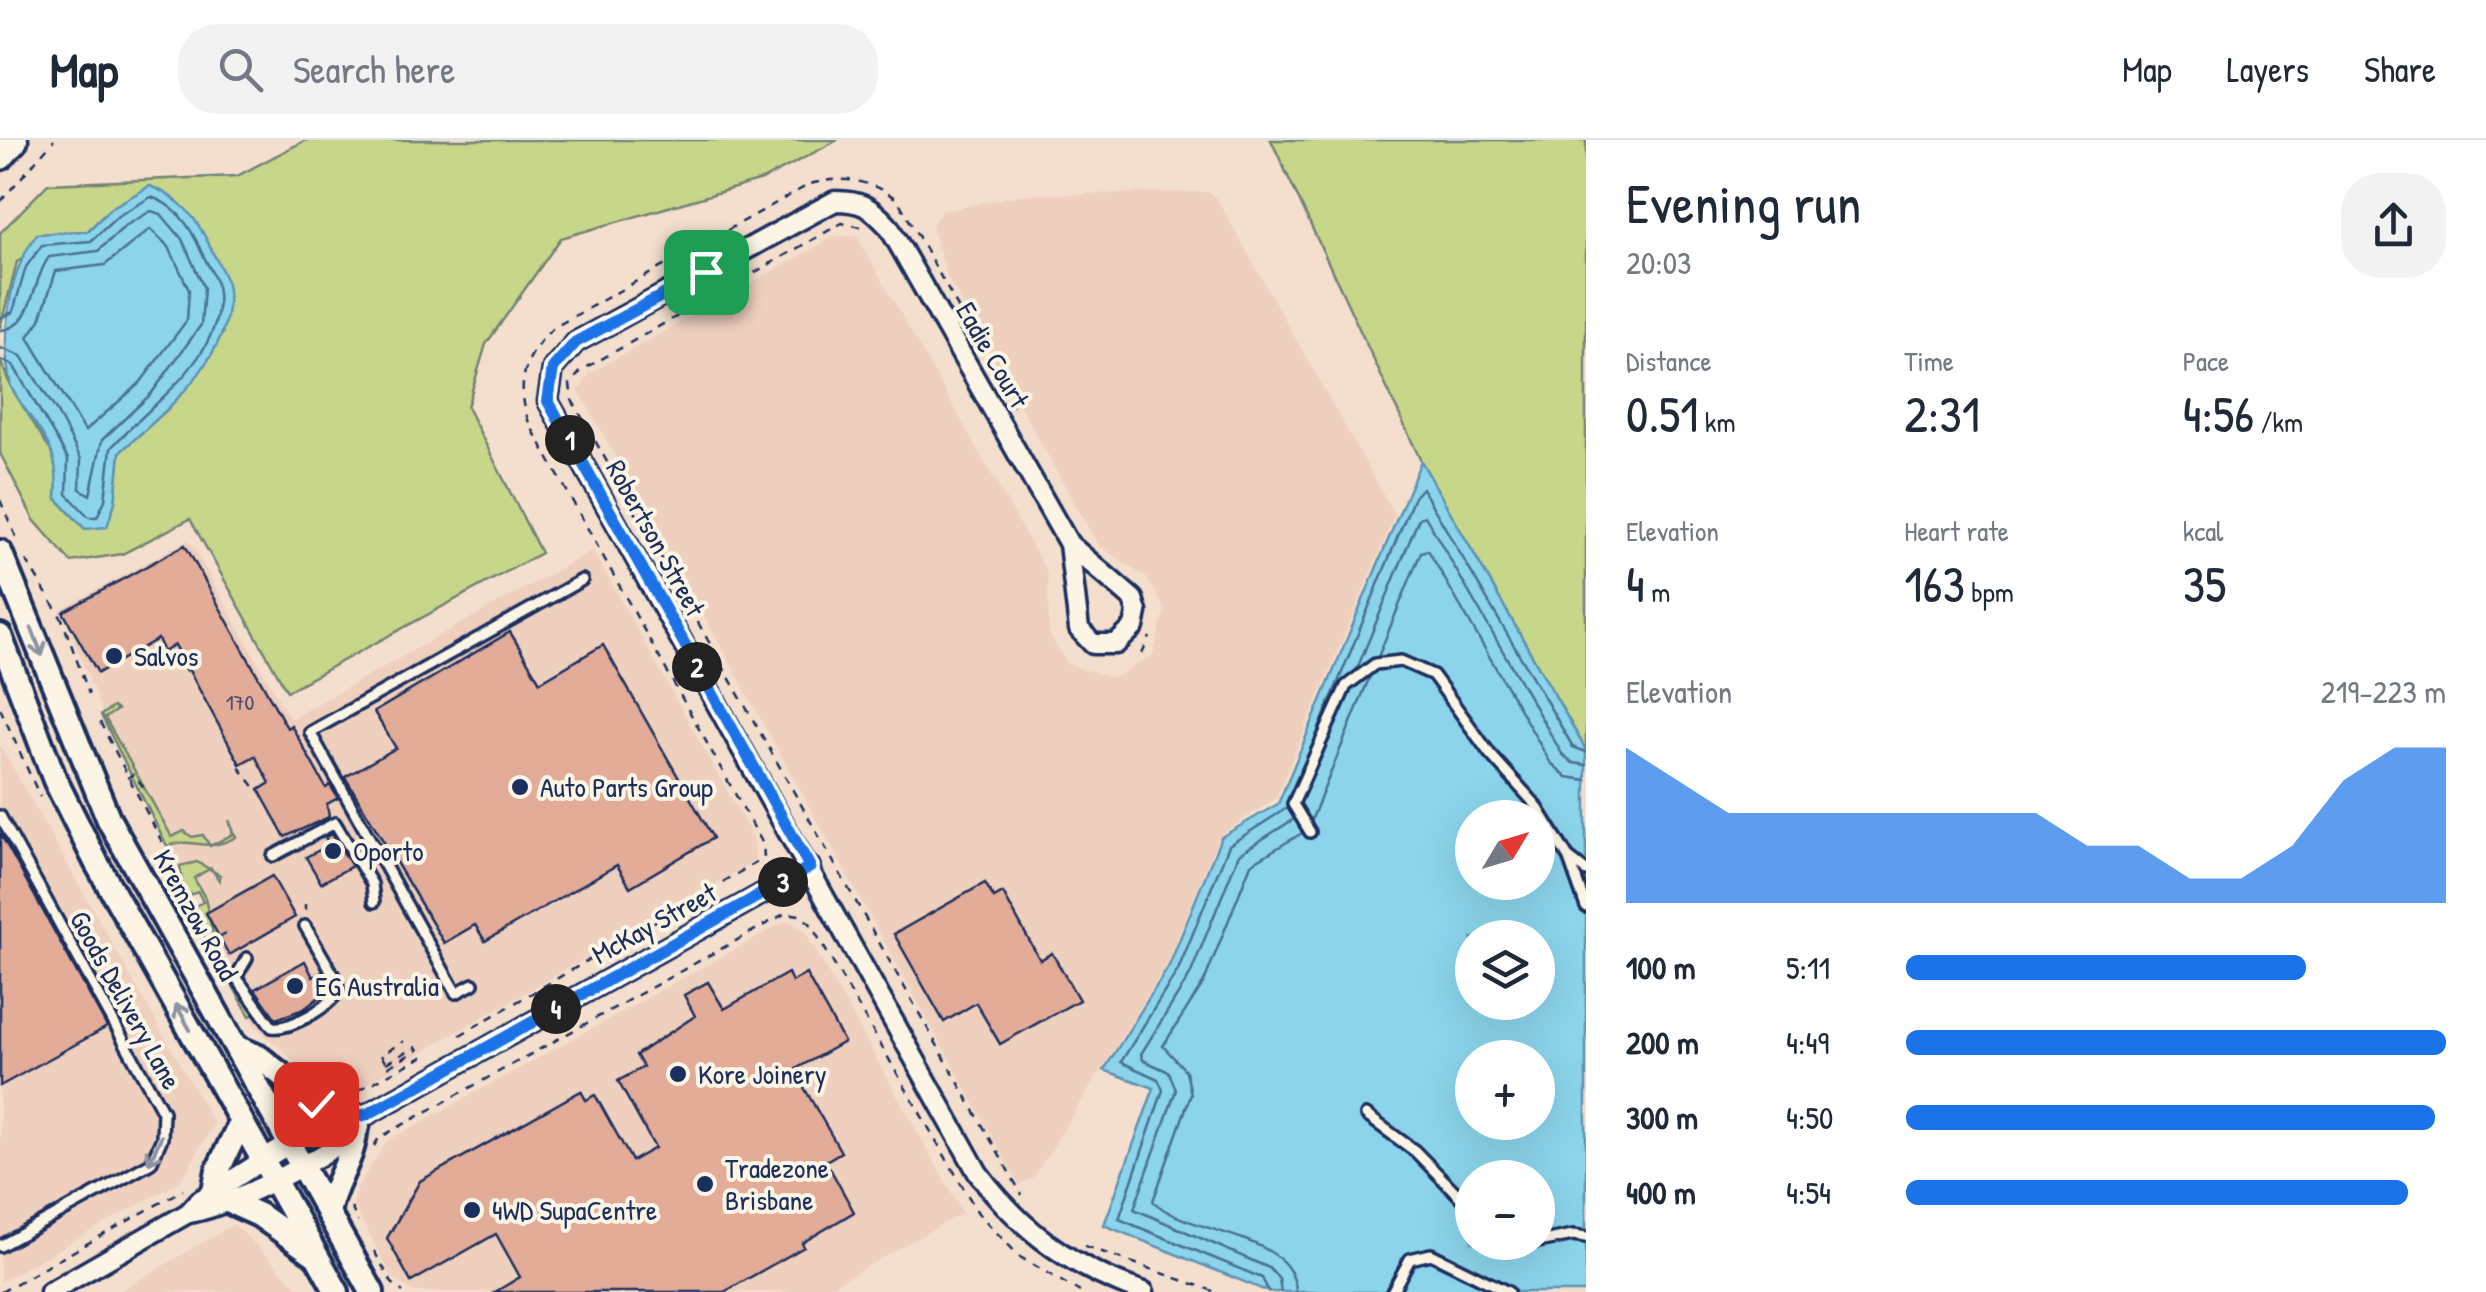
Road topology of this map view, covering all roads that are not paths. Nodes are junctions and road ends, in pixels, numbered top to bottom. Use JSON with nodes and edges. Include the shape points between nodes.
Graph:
{"nodes":[{"id":1,"x":13,"y":140,"type":"edge"},
{"id":2,"x":0,"y":155,"type":"edge"},
{"id":3,"x":860,"y":201,"type":"joint"},
{"id":4,"x":1069,"y":544,"type":"junction"},
{"id":5,"x":0,"y":552,"type":"edge"},
{"id":6,"x":582,"y":580,"type":"dead end"},
{"id":7,"x":0,"y":636,"type":"edge"},
{"id":8,"x":0,"y":816,"type":"edge"},
{"id":9,"x":1310,"y":832,"type":"dead end"},
{"id":10,"x":273,"y":856,"type":"dead end"},
{"id":11,"x":1568,"y":856,"type":"junction"},
{"id":12,"x":810,"y":867,"type":"junction"},
{"id":13,"x":1586,"y":871,"type":"edge"},
{"id":14,"x":374,"y":902,"type":"dead end"},
{"id":15,"x":1586,"y":907,"type":"edge"},
{"id":16,"x":305,"y":926,"type":"dead end"},
{"id":17,"x":247,"y":958,"type":"dead end"},
{"id":18,"x":473,"y":984,"type":"dead end"},
{"id":19,"x":236,"y":1047,"type":"junction"},
{"id":20,"x":1366,"y":1116,"type":"dead end"},
{"id":21,"x":241,"y":1121,"type":"junction"},
{"id":22,"x":354,"y":1122,"type":"junction"},
{"id":23,"x":296,"y":1155,"type":"junction"},
{"id":24,"x":270,"y":1172,"type":"junction"},
{"id":25,"x":1455,"y":1192,"type":"edge"},
{"id":26,"x":222,"y":1197,"type":"junction"},
{"id":27,"x":328,"y":1213,"type":"junction"},
{"id":28,"x":1586,"y":1237,"type":"edge"},
{"id":29,"x":1555,"y":1238,"type":"edge"},
{"id":30,"x":0,"y":1246,"type":"edge"},
{"id":31,"x":317,"y":1256,"type":"junction"},
{"id":32,"x":50,"y":1292,"type":"edge"},
{"id":33,"x":337,"y":1292,"type":"edge"},
{"id":34,"x":372,"y":1292,"type":"edge"},
{"id":35,"x":1144,"y":1292,"type":"edge"},
{"id":36,"x":1392,"y":1292,"type":"edge"},
{"id":37,"x":1508,"y":1292,"type":"edge"}],
"edges":[{"from":1,"to":2,"type":"main road"},
{"from":3,"to":4,"type":"street","name":"Eadie Court","via":[[889,227]]},
{"from":3,"to":12,"type":"street","name":"Robertson Street","via":[[835,201],[576,342],[553,368],[548,401]]},
{"from":4,"to":4,"type":"street","name":"Eadie Court","via":[[1133,598],[1136,619],[1124,640],[1100,646],[1080,629]]},
{"from":5,"to":19,"type":"street","name":"Kremzow Road","one_way":true,"via":[[109,820]]},
{"from":6,"to":18,"type":"lane","via":[[310,732],[456,993]]},
{"from":21,"to":7,"type":"street","one_way":true,"via":[[55,780]]},
{"from":8,"to":30,"type":"lane","name":"Goods Delivery Lane","one_way":true,"via":[[162,1112],[162,1138],[152,1163]]},
{"from":9,"to":11,"type":"lane","via":[[1293,804],[1346,686],[1375,664],[1401,661],[1433,675]]},
{"from":10,"to":14,"type":"lane","via":[[335,824],[372,884]]},
{"from":11,"to":13,"type":"lane"},
{"from":11,"to":15,"type":"lane"},
{"from":12,"to":22,"type":"street","name":"McKay Street"},
{"from":12,"to":35,"type":"street","name":"Robertson Street","via":[[996,1197],[1064,1258]]},
{"from":16,"to":17,"type":"lane","via":[[337,980],[332,1001],[272,1027],[236,977]]},
{"from":19,"to":22,"type":"street"},
{"from":19,"to":23,"type":"street","name":"Kremzow Road"},
{"from":20,"to":25,"type":"lane","via":[[1415,1151]]},
{"from":21,"to":24,"type":"street"},
{"from":21,"to":26,"type":"street","via":[[218,1170]]},
{"from":22,"to":23,"type":"street","name":"McKay Street"},
{"from":22,"to":27,"type":"street","via":[[353,1151]]},
{"from":23,"to":24,"type":"street","name":"McKay Street"},
{"from":23,"to":27,"type":"street","name":"Kremzow Road"},
{"from":24,"to":26,"type":"street","name":"McKay Street"},
{"from":24,"to":31,"type":"street"},
{"from":26,"to":31,"type":"street","via":[[259,1214]]},
{"from":26,"to":32,"type":"street","name":"McKay Street"},
{"from":27,"to":34,"type":"street","name":"Kremzow Road"},
{"from":28,"to":29,"type":"lane"},
{"from":31,"to":33,"type":"street"},
{"from":36,"to":37,"type":"lane","via":[[1410,1259],[1431,1254]]}]}
